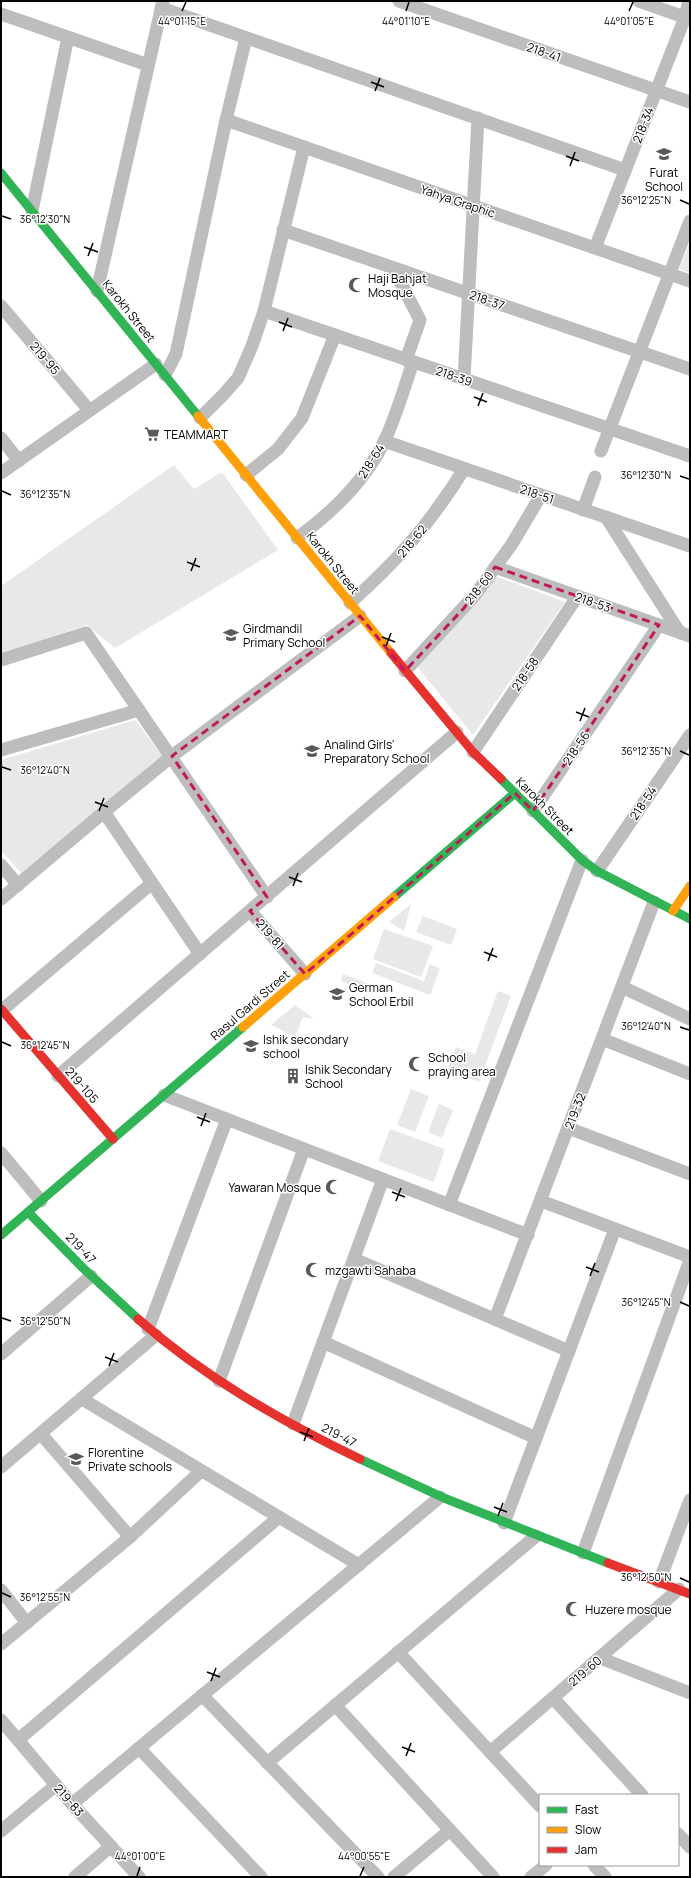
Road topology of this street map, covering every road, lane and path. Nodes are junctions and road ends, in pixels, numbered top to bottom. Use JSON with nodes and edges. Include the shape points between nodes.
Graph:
{"nodes":[{"id":1,"x":399,"y":1,"type":"edge"},
{"id":2,"x":639,"y":1,"type":"edge"},
{"id":3,"x":689,"y":1,"type":"edge"},
{"id":4,"x":162,"y":5,"type":"edge"},
{"id":5,"x":2,"y":18,"type":"edge"},
{"id":6,"x":687,"y":18,"type":"edge"},
{"id":7,"x":68,"y":37,"type":"junction"},
{"id":8,"x":246,"y":38,"type":"junction"},
{"id":9,"x":148,"y":65,"type":"junction"},
{"id":10,"x":656,"y":91,"type":"junction"},
{"id":11,"x":690,"y":102,"type":"edge"},
{"id":12,"x":478,"y":118,"type":"junction"},
{"id":13,"x":226,"y":120,"type":"junction"},
{"id":14,"x":304,"y":147,"type":"junction"},
{"id":15,"x":625,"y":170,"type":"junction"},
{"id":16,"x":1,"y":173,"type":"edge"},
{"id":17,"x":473,"y":206,"type":"junction"},
{"id":18,"x":32,"y":211,"type":"junction"},
{"id":19,"x":690,"y":221,"type":"edge"},
{"id":20,"x":284,"y":230,"type":"junction"},
{"id":21,"x":595,"y":248,"type":"junction"},
{"id":22,"x":393,"y":268,"type":"junction"},
{"id":23,"x":669,"y":274,"type":"junction"},
{"id":24,"x":690,"y":281,"type":"edge"},
{"id":25,"x":96,"y":291,"type":"junction"},
{"id":26,"x":468,"y":293,"type":"junction"},
{"id":27,"x":1,"y":306,"type":"edge"},
{"id":28,"x":264,"y":311,"type":"junction"},
{"id":29,"x":335,"y":335,"type":"junction"},
{"id":30,"x":639,"y":352,"type":"junction"},
{"id":31,"x":410,"y":361,"type":"junction"},
{"id":32,"x":156,"y":364,"type":"junction"},
{"id":33,"x":690,"y":369,"type":"edge"},
{"id":34,"x":165,"y":375,"type":"junction"},
{"id":35,"x":464,"y":379,"type":"junction"},
{"id":36,"x":89,"y":410,"type":"junction"},
{"id":37,"x":200,"y":418,"type":"junction"},
{"id":38,"x":609,"y":428,"type":"junction"},
{"id":39,"x":1,"y":438,"type":"edge"},
{"id":40,"x":384,"y":441,"type":"junction"},
{"id":41,"x":601,"y":451,"type":"dead end"},
{"id":42,"x":690,"y":456,"type":"edge"},
{"id":43,"x":19,"y":461,"type":"junction"},
{"id":44,"x":464,"y":469,"type":"junction"},
{"id":45,"x":1,"y":473,"type":"edge"},
{"id":46,"x":246,"y":475,"type":"junction"},
{"id":47,"x":595,"y":477,"type":"dead end"},
{"id":48,"x":541,"y":495,"type":"junction"},
{"id":49,"x":583,"y":510,"type":"junction"},
{"id":50,"x":606,"y":517,"type":"junction"},
{"id":51,"x":297,"y":538,"type":"junction"},
{"id":52,"x":690,"y":546,"type":"edge"},
{"id":53,"x":495,"y":567,"type":"junction"},
{"id":54,"x":577,"y":597,"type":"junction"},
{"id":55,"x":350,"y":603,"type":"junction"},
{"id":56,"x":360,"y":616,"type":"junction"},
{"id":57,"x":659,"y":625,"type":"junction"},
{"id":58,"x":685,"y":635,"type":"edge"},
{"id":59,"x":1,"y":660,"type":"edge"},
{"id":60,"x":405,"y":671,"type":"junction"},
{"id":61,"x":139,"y":710,"type":"junction"},
{"id":62,"x":457,"y":732,"type":"junction"},
{"id":63,"x":690,"y":735,"type":"edge"},
{"id":64,"x":1,"y":750,"type":"edge"},
{"id":65,"x":473,"y":752,"type":"junction"},
{"id":66,"x":172,"y":756,"type":"junction"},
{"id":67,"x":515,"y":793,"type":"junction"},
{"id":68,"x":533,"y":811,"type":"junction"},
{"id":69,"x":104,"y":812,"type":"junction"},
{"id":70,"x":582,"y":860,"type":"junction"},
{"id":71,"x":1,"y":865,"type":"edge"},
{"id":72,"x":597,"y":871,"type":"junction"},
{"id":73,"x":152,"y":883,"type":"junction"},
{"id":74,"x":18,"y":885,"type":"junction"},
{"id":75,"x":690,"y":886,"type":"edge"},
{"id":76,"x":267,"y":897,"type":"junction"},
{"id":77,"x":1,"y":900,"type":"edge"},
{"id":78,"x":654,"y":902,"type":"junction"},
{"id":79,"x":250,"y":911,"type":"junction"},
{"id":80,"x":673,"y":911,"type":"junction"},
{"id":81,"x":690,"y":919,"type":"edge"},
{"id":82,"x":200,"y":954,"type":"junction"},
{"id":83,"x":305,"y":974,"type":"junction"},
{"id":84,"x":622,"y":987,"type":"junction"},
{"id":85,"x":1,"y":1010,"type":"edge"},
{"id":86,"x":690,"y":1019,"type":"edge"},
{"id":87,"x":602,"y":1039,"type":"junction"},
{"id":88,"x":690,"y":1074,"type":"edge"},
{"id":89,"x":58,"y":1076,"type":"junction"},
{"id":90,"x":164,"y":1095,"type":"junction"},
{"id":91,"x":227,"y":1119,"type":"junction"},
{"id":92,"x":568,"y":1128,"type":"junction"},
{"id":93,"x":113,"y":1139,"type":"junction"},
{"id":94,"x":304,"y":1149,"type":"junction"},
{"id":95,"x":1,"y":1153,"type":"edge"},
{"id":96,"x":690,"y":1174,"type":"edge"},
{"id":97,"x":383,"y":1179,"type":"junction"},
{"id":98,"x":41,"y":1201,"type":"junction"},
{"id":99,"x":541,"y":1201,"type":"junction"},
{"id":100,"x":449,"y":1204,"type":"junction"},
{"id":101,"x":28,"y":1212,"type":"junction"},
{"id":102,"x":615,"y":1229,"type":"junction"},
{"id":103,"x":1,"y":1235,"type":"edge"},
{"id":104,"x":528,"y":1235,"type":"junction"},
{"id":105,"x":690,"y":1257,"type":"edge"},
{"id":106,"x":354,"y":1259,"type":"junction"},
{"id":107,"x":690,"y":1260,"type":"edge"},
{"id":108,"x":91,"y":1276,"type":"junction"},
{"id":109,"x":495,"y":1319,"type":"junction"},
{"id":110,"x":152,"y":1332,"type":"junction"},
{"id":111,"x":323,"y":1342,"type":"junction"},
{"id":112,"x":569,"y":1351,"type":"junction"},
{"id":113,"x":1,"y":1354,"type":"edge"},
{"id":114,"x":219,"y":1381,"type":"junction"},
{"id":115,"x":82,"y":1399,"type":"junction"},
{"id":116,"x":293,"y":1424,"type":"junction"},
{"id":117,"x":41,"y":1434,"type":"junction"},
{"id":118,"x":536,"y":1438,"type":"junction"},
{"id":119,"x":1,"y":1467,"type":"edge"},
{"id":120,"x":201,"y":1471,"type":"junction"},
{"id":121,"x":440,"y":1497,"type":"junction"},
{"id":122,"x":690,"y":1500,"type":"edge"},
{"id":123,"x":279,"y":1517,"type":"junction"},
{"id":124,"x":504,"y":1523,"type":"junction"},
{"id":125,"x":536,"y":1536,"type":"junction"},
{"id":126,"x":130,"y":1537,"type":"junction"},
{"id":127,"x":583,"y":1553,"type":"junction"},
{"id":128,"x":359,"y":1565,"type":"junction"},
{"id":129,"x":659,"y":1582,"type":"junction"},
{"id":130,"x":1,"y":1590,"type":"edge"},
{"id":131,"x":684,"y":1592,"type":"edge"},
{"id":132,"x":27,"y":1623,"type":"junction"},
{"id":133,"x":1,"y":1644,"type":"edge"},
{"id":134,"x":398,"y":1652,"type":"junction"},
{"id":135,"x":600,"y":1658,"type":"junction"},
{"id":136,"x":690,"y":1693,"type":"edge"},
{"id":137,"x":202,"y":1695,"type":"junction"},
{"id":138,"x":553,"y":1698,"type":"junction"},
{"id":139,"x":335,"y":1706,"type":"junction"},
{"id":140,"x":1,"y":1720,"type":"edge"},
{"id":141,"x":18,"y":1740,"type":"junction"},
{"id":142,"x":138,"y":1748,"type":"junction"},
{"id":143,"x":490,"y":1752,"type":"junction"},
{"id":144,"x":267,"y":1763,"type":"junction"},
{"id":145,"x":56,"y":1785,"type":"junction"},
{"id":146,"x":641,"y":1794,"type":"edge"},
{"id":147,"x":72,"y":1804,"type":"junction"},
{"id":148,"x":539,"y":1805,"type":"edge"},
{"id":149,"x":450,"y":1830,"type":"junction"},
{"id":150,"x":1,"y":1831,"type":"edge"},
{"id":151,"x":679,"y":1835,"type":"edge"},
{"id":152,"x":111,"y":1846,"type":"junction"},
{"id":153,"x":690,"y":1847,"type":"edge"},
{"id":154,"x":545,"y":1866,"type":"edge"},
{"id":155,"x":595,"y":1866,"type":"edge"},
{"id":156,"x":75,"y":1877,"type":"edge"},
{"id":157,"x":140,"y":1877,"type":"edge"},
{"id":158,"x":261,"y":1877,"type":"edge"},
{"id":159,"x":378,"y":1877,"type":"edge"},
{"id":160,"x":394,"y":1877,"type":"edge"},
{"id":161,"x":493,"y":1877,"type":"edge"},
{"id":162,"x":531,"y":1877,"type":"edge"},
{"id":163,"x":605,"y":1877,"type":"edge"}],
"edges":[{"from":1,"to":10,"type":"street","name":"218-41"},
{"from":2,"to":6,"type":"street"},
{"from":3,"to":6,"type":"street","name":"218-34"},
{"from":4,"to":8,"type":"street"},
{"from":4,"to":9,"type":"street"},
{"from":5,"to":7,"type":"street"},
{"from":6,"to":10,"type":"street","name":"218-34"},
{"from":7,"to":9,"type":"street"},
{"from":7,"to":18,"type":"street"},
{"from":8,"to":12,"type":"street"},
{"from":8,"to":13,"type":"street"},
{"from":9,"to":25,"type":"street"},
{"from":10,"to":11,"type":"street","name":"218-41"},
{"from":10,"to":15,"type":"street","name":"218-34"},
{"from":12,"to":15,"type":"street"},
{"from":12,"to":17,"type":"street"},
{"from":13,"to":14,"type":"street","name":"Yahya Graphic"},
{"from":13,"to":34,"type":"street","via":[[176,354]]},
{"from":14,"to":17,"type":"street","name":"Yahya Graphic"},
{"from":14,"to":20,"type":"street"},
{"from":15,"to":21,"type":"street","name":"218-34"},
{"from":16,"to":18,"type":"street","name":"Karokh Street"},
{"from":17,"to":21,"type":"street","name":"Yahya Graphic"},
{"from":17,"to":26,"type":"street"},
{"from":18,"to":25,"type":"street","name":"Karokh Street"},
{"from":19,"to":23,"type":"street"},
{"from":20,"to":22,"type":"street","name":"218-37"},
{"from":20,"to":28,"type":"street"},
{"from":21,"to":23,"type":"street","name":"Yahya Graphic"},
{"from":22,"to":26,"type":"street","name":"218-37"},
{"from":22,"to":31,"type":"street","name":"218-64","via":[[420,320]]},
{"from":23,"to":24,"type":"street","name":"Yahya Graphic"},
{"from":23,"to":30,"type":"street"},
{"from":25,"to":32,"type":"street","name":"Karokh Street"},
{"from":26,"to":30,"type":"street","name":"218-37"},
{"from":26,"to":35,"type":"street"},
{"from":27,"to":36,"type":"street","name":"219-95"},
{"from":28,"to":29,"type":"street","name":"218-39"},
{"from":28,"to":37,"type":"street","via":[[238,378]]},
{"from":29,"to":31,"type":"street","name":"218-39"},
{"from":29,"to":46,"type":"street","via":[[302,418],[278,449]]},
{"from":30,"to":33,"type":"street","name":"218-37"},
{"from":30,"to":38,"type":"street"},
{"from":31,"to":35,"type":"street","name":"218-39"},
{"from":31,"to":40,"type":"street","name":"218-64"},
{"from":32,"to":34,"type":"street","name":"Karokh Street"},
{"from":32,"to":36,"type":"street"},
{"from":34,"to":37,"type":"street","name":"Karokh Street"},
{"from":35,"to":38,"type":"street","name":"218-39"},
{"from":36,"to":43,"type":"street"},
{"from":37,"to":46,"type":"street","name":"Karokh Street"},
{"from":38,"to":41,"type":"street"},
{"from":38,"to":42,"type":"street","name":"218-39"},
{"from":39,"to":43,"type":"street"},
{"from":40,"to":44,"type":"street","name":"218-51"},
{"from":40,"to":51,"type":"street","name":"218-64","via":[[356,485],[323,518]]},
{"from":43,"to":45,"type":"street"},
{"from":44,"to":48,"type":"street","name":"218-51"},
{"from":44,"to":55,"type":"street","name":"218-62","via":[[436,512],[408,547]]},
{"from":46,"to":51,"type":"street","name":"Karokh Street"},
{"from":47,"to":49,"type":"street"},
{"from":48,"to":49,"type":"street","name":"218-51"},
{"from":48,"to":53,"type":"street","name":"218-60"},
{"from":49,"to":50,"type":"street","name":"218-51"},
{"from":50,"to":52,"type":"street","name":"218-51"},
{"from":50,"to":58,"type":"street"},
{"from":51,"to":55,"type":"street","name":"Karokh Street"},
{"from":53,"to":54,"type":"street","name":"218-53"},
{"from":53,"to":60,"type":"street","name":"218-60","via":[[464,608]]},
{"from":54,"to":57,"type":"street","name":"218-53"},
{"from":54,"to":65,"type":"street","name":"218-58"},
{"from":55,"to":56,"type":"street","name":"Karokh Street"},
{"from":56,"to":60,"type":"street","name":"Karokh Street"},
{"from":56,"to":66,"type":"street"},
{"from":57,"to":58,"type":"street","name":"218-53"},
{"from":57,"to":68,"type":"street","name":"218-56"},
{"from":59,"to":61,"type":"street","via":[[86,633]]},
{"from":60,"to":62,"type":"street","name":"Karokh Street"},
{"from":61,"to":64,"type":"street"},
{"from":61,"to":66,"type":"street"},
{"from":62,"to":65,"type":"street","name":"Karokh Street"},
{"from":62,"to":76,"type":"street"},
{"from":63,"to":72,"type":"street","name":"218-54"},
{"from":65,"to":67,"type":"street","name":"Karokh Street"},
{"from":66,"to":69,"type":"street"},
{"from":66,"to":76,"type":"street"},
{"from":67,"to":68,"type":"street","name":"Karokh Street"},
{"from":67,"to":83,"type":"street","name":"Rasul Gardi Street"},
{"from":68,"to":70,"type":"street","name":"Karokh Street"},
{"from":69,"to":73,"type":"street"},
{"from":69,"to":74,"type":"street"},
{"from":70,"to":72,"type":"street","name":"Karokh Street"},
{"from":70,"to":100,"type":"street"},
{"from":71,"to":74,"type":"street"},
{"from":72,"to":78,"type":"street","name":"Karokh Street"},
{"from":73,"to":82,"type":"street"},
{"from":73,"to":85,"type":"street"},
{"from":74,"to":77,"type":"street"},
{"from":75,"to":80,"type":"street"},
{"from":76,"to":79,"type":"street"},
{"from":78,"to":80,"type":"street","name":"Karokh Street"},
{"from":78,"to":84,"type":"street","name":"219-32"},
{"from":79,"to":82,"type":"street"},
{"from":79,"to":83,"type":"street","name":"219-81"},
{"from":80,"to":81,"type":"street","name":"Karokh Street"},
{"from":82,"to":89,"type":"street"},
{"from":83,"to":90,"type":"street","name":"Rasul Gardi Street"},
{"from":84,"to":86,"type":"street"},
{"from":84,"to":87,"type":"street","name":"219-32"},
{"from":85,"to":89,"type":"street","name":"219-105"},
{"from":87,"to":88,"type":"street"},
{"from":87,"to":92,"type":"street","name":"219-32"},
{"from":89,"to":93,"type":"street","name":"219-105"},
{"from":90,"to":91,"type":"street"},
{"from":90,"to":93,"type":"street","name":"Rasul Gardi Street"},
{"from":91,"to":94,"type":"street"},
{"from":91,"to":110,"type":"street"},
{"from":92,"to":96,"type":"street"},
{"from":92,"to":99,"type":"street","name":"219-32"},
{"from":93,"to":98,"type":"street","name":"Rasul Gardi Street"},
{"from":94,"to":97,"type":"street"},
{"from":94,"to":114,"type":"street"},
{"from":95,"to":98,"type":"street"},
{"from":97,"to":100,"type":"street"},
{"from":97,"to":106,"type":"street"},
{"from":98,"to":101,"type":"street","name":"Rasul Gardi Street"},
{"from":99,"to":102,"type":"street"},
{"from":99,"to":104,"type":"street","name":"219-32"},
{"from":100,"to":104,"type":"street"},
{"from":101,"to":103,"type":"street","name":"Rasul Gardi Street"},
{"from":101,"to":108,"type":"street","name":"219-47"},
{"from":102,"to":105,"type":"street"},
{"from":102,"to":112,"type":"street"},
{"from":104,"to":109,"type":"street","name":"219-32"},
{"from":106,"to":109,"type":"street"},
{"from":106,"to":111,"type":"street"},
{"from":107,"to":127,"type":"street"},
{"from":108,"to":110,"type":"street","name":"219-47"},
{"from":108,"to":113,"type":"street"},
{"from":109,"to":112,"type":"street"},
{"from":110,"to":114,"type":"street","name":"219-47"},
{"from":110,"to":115,"type":"street"},
{"from":111,"to":116,"type":"street"},
{"from":111,"to":118,"type":"street"},
{"from":112,"to":118,"type":"street"},
{"from":114,"to":116,"type":"street","name":"219-47"},
{"from":115,"to":117,"type":"street"},
{"from":115,"to":120,"type":"street"},
{"from":116,"to":121,"type":"street","name":"219-47"},
{"from":117,"to":119,"type":"street"},
{"from":117,"to":126,"type":"street"},
{"from":118,"to":124,"type":"street"},
{"from":120,"to":123,"type":"street"},
{"from":120,"to":126,"type":"street"},
{"from":121,"to":124,"type":"street","name":"219-47"},
{"from":121,"to":128,"type":"street"},
{"from":122,"to":129,"type":"street"},
{"from":123,"to":128,"type":"street"},
{"from":123,"to":141,"type":"street"},
{"from":124,"to":125,"type":"street","name":"219-47"},
{"from":125,"to":127,"type":"street","name":"219-47"},
{"from":125,"to":134,"type":"street"},
{"from":126,"to":132,"type":"street"},
{"from":127,"to":129,"type":"street","name":"219-47"},
{"from":128,"to":137,"type":"street"},
{"from":129,"to":131,"type":"street","name":"219-47"},
{"from":130,"to":132,"type":"street"},
{"from":131,"to":135,"type":"street","name":"219-60"},
{"from":132,"to":133,"type":"street"},
{"from":134,"to":139,"type":"street"},
{"from":134,"to":143,"type":"street"},
{"from":135,"to":136,"type":"street"},
{"from":135,"to":138,"type":"street","name":"219-60"},
{"from":137,"to":142,"type":"street"},
{"from":137,"to":144,"type":"street"},
{"from":138,"to":143,"type":"street","name":"219-60"},
{"from":138,"to":146,"type":"street"},
{"from":139,"to":144,"type":"street"},
{"from":139,"to":149,"type":"street"},
{"from":140,"to":141,"type":"street","name":"219-83"},
{"from":141,"to":145,"type":"street","name":"219-83"},
{"from":142,"to":147,"type":"street"},
{"from":142,"to":158,"type":"street"},
{"from":143,"to":148,"type":"street"},
{"from":144,"to":159,"type":"street"},
{"from":145,"to":147,"type":"street","name":"219-83"},
{"from":145,"to":150,"type":"street"},
{"from":147,"to":152,"type":"street","name":"219-83"},
{"from":149,"to":160,"type":"street"},
{"from":149,"to":161,"type":"street"},
{"from":151,"to":153,"type":"street"},
{"from":152,"to":156,"type":"street"},
{"from":152,"to":157,"type":"street","name":"219-83"},
{"from":154,"to":162,"type":"street"},
{"from":155,"to":163,"type":"street"}]}
